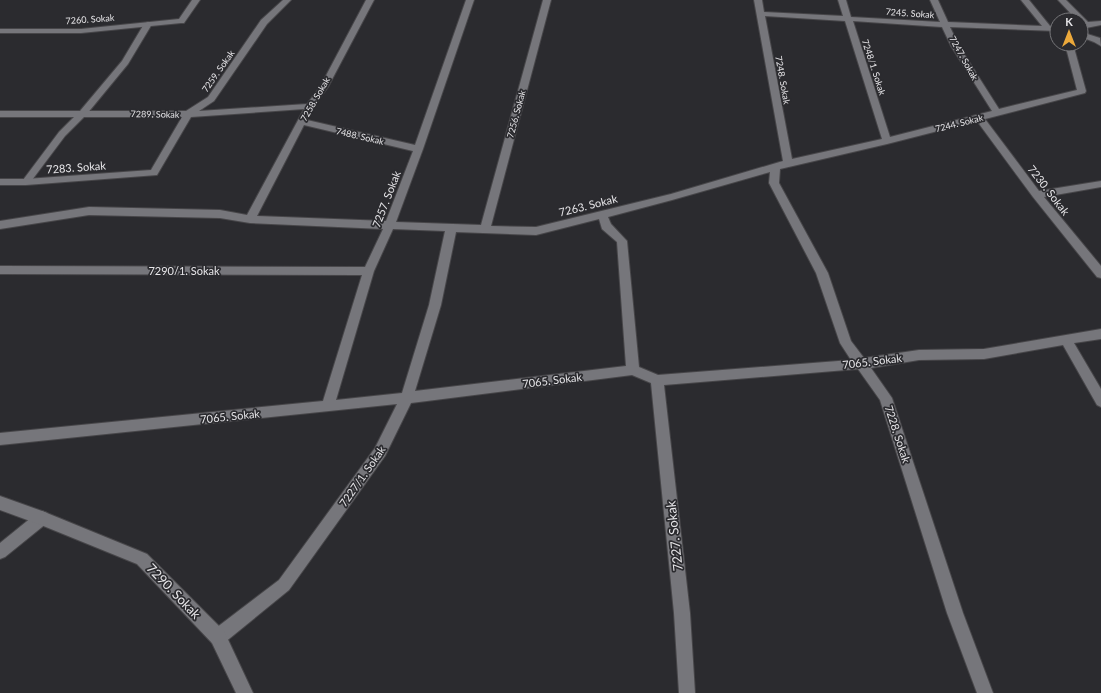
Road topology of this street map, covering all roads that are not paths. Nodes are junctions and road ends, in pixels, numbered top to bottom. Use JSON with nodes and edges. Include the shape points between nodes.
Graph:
{"nodes":[{"id":1,"x":196,"y":0,"type":"edge"},
{"id":2,"x":287,"y":0,"type":"edge"},
{"id":3,"x":370,"y":0,"type":"edge"},
{"id":4,"x":470,"y":0,"type":"edge"},
{"id":5,"x":546,"y":0,"type":"edge"},
{"id":6,"x":758,"y":0,"type":"edge"},
{"id":7,"x":842,"y":0,"type":"edge"},
{"id":8,"x":934,"y":0,"type":"edge"},
{"id":9,"x":1025,"y":0,"type":"edge"},
{"id":10,"x":1062,"y":0,"type":"edge"},
{"id":11,"x":1072,"y":12,"type":"edge"},
{"id":12,"x":762,"y":14,"type":"junction"},
{"id":13,"x":847,"y":19,"type":"junction"},
{"id":14,"x":1101,"y":23,"type":"edge"},
{"id":15,"x":148,"y":24,"type":"junction"},
{"id":16,"x":946,"y":25,"type":"junction"},
{"id":17,"x":1089,"y":25,"type":"edge"},
{"id":18,"x":1048,"y":29,"type":"joint"},
{"id":19,"x":3,"y":31,"type":"edge"},
{"id":20,"x":1089,"y":37,"type":"edge"},
{"id":21,"x":0,"y":38,"type":"edge"},
{"id":22,"x":1101,"y":44,"type":"edge"},
{"id":23,"x":1071,"y":52,"type":"edge"},
{"id":24,"x":310,"y":106,"type":"junction"},
{"id":25,"x":83,"y":113,"type":"junction"},
{"id":26,"x":0,"y":114,"type":"edge"},
{"id":27,"x":188,"y":114,"type":"junction"},
{"id":28,"x":997,"y":114,"type":"junction"},
{"id":29,"x":980,"y":118,"type":"junction"},
{"id":30,"x":302,"y":122,"type":"junction"},
{"id":31,"x":887,"y":141,"type":"junction"},
{"id":32,"x":418,"y":149,"type":"junction"},
{"id":33,"x":782,"y":166,"type":"junction"},
{"id":34,"x":154,"y":173,"type":"joint"},
{"id":35,"x":0,"y":182,"type":"edge"},
{"id":36,"x":26,"y":182,"type":"junction"},
{"id":37,"x":1101,"y":184,"type":"edge"},
{"id":38,"x":1037,"y":196,"type":"junction"},
{"id":39,"x":602,"y":214,"type":"junction"},
{"id":40,"x":250,"y":219,"type":"junction"},
{"id":41,"x":0,"y":225,"type":"edge"},
{"id":42,"x":389,"y":226,"type":"junction"},
{"id":43,"x":451,"y":228,"type":"junction"},
{"id":44,"x":485,"y":229,"type":"junction"},
{"id":45,"x":0,"y":270,"type":"edge"},
{"id":46,"x":369,"y":271,"type":"junction"},
{"id":47,"x":1101,"y":274,"type":"edge"},
{"id":48,"x":1101,"y":334,"type":"edge"},
{"id":49,"x":1066,"y":340,"type":"junction"},
{"id":50,"x":861,"y":364,"type":"junction"},
{"id":51,"x":634,"y":370,"type":"junction"},
{"id":52,"x":657,"y":380,"type":"junction"},
{"id":53,"x":407,"y":398,"type":"junction"},
{"id":54,"x":1101,"y":401,"type":"edge"},
{"id":55,"x":327,"y":407,"type":"junction"},
{"id":56,"x":0,"y":439,"type":"edge"},
{"id":57,"x":0,"y":503,"type":"edge"},
{"id":58,"x":42,"y":518,"type":"junction"},
{"id":59,"x":0,"y":552,"type":"edge"},
{"id":60,"x":218,"y":637,"type":"junction"},
{"id":61,"x":244,"y":693,"type":"edge"},
{"id":62,"x":687,"y":693,"type":"edge"},
{"id":63,"x":985,"y":693,"type":"edge"}],
"edges":[{"from":1,"to":15,"type":"street","name":"7260. Sokak","via":[[181,21]]},
{"from":2,"to":27,"type":"street","name":"7259. Sokak","via":[[264,22],[211,99]]},
{"from":3,"to":24,"type":"street","name":"7258. Sokak","via":[[324,87]]},
{"from":4,"to":32,"type":"street","name":"7257. Sokak"},
{"from":5,"to":44,"type":"street","name":"7256. Sokak"},
{"from":6,"to":12,"type":"street","name":"7248. Sokak"},
{"from":7,"to":13,"type":"street","name":"7248/1. Sokak"},
{"from":8,"to":16,"type":"street","name":"7247. Sokak"},
{"from":9,"to":18,"type":"street"},
{"from":10,"to":11,"type":"street"},
{"from":12,"to":13,"type":"street","name":"7245. Sokak"},
{"from":12,"to":33,"type":"street","name":"7248. Sokak"},
{"from":13,"to":16,"type":"street","name":"7245. Sokak"},
{"from":13,"to":31,"type":"street","name":"7248/1. Sokak"},
{"from":14,"to":17,"type":"street"},
{"from":15,"to":19,"type":"street","name":"7260. Sokak","via":[[81,31]]},
{"from":15,"to":25,"type":"lane","via":[[125,62]]},
{"from":16,"to":18,"type":"street","name":"7245. Sokak"},
{"from":16,"to":28,"type":"street","name":"7247. Sokak","via":[[955,46]]},
{"from":19,"to":21,"type":"street"},
{"from":20,"to":22,"type":"street"},
{"from":23,"to":28,"type":"street","name":"7244. Sokak","via":[[1082,91]]},
{"from":24,"to":27,"type":"street","name":"7289. Sokak"},
{"from":24,"to":30,"type":"street","name":"7258. Sokak"},
{"from":25,"to":26,"type":"street","name":"7289. Sokak"},
{"from":25,"to":27,"type":"street","name":"7289. Sokak"},
{"from":25,"to":36,"type":"lane","via":[[62,134]]},
{"from":27,"to":34,"type":"street","name":"7259. Sokak"},
{"from":28,"to":29,"type":"street","name":"7244. Sokak"},
{"from":29,"to":31,"type":"street","name":"7244. Sokak"},
{"from":29,"to":38,"type":"street","name":"7230. Sokak"},
{"from":30,"to":32,"type":"street","name":"7488. Sokak"},
{"from":30,"to":40,"type":"street","name":"7258. Sokak"},
{"from":31,"to":33,"type":"street","name":"7244. Sokak"},
{"from":32,"to":42,"type":"street","name":"7257. Sokak"},
{"from":33,"to":39,"type":"street","name":"7263. Sokak"},
{"from":33,"to":50,"type":"street","name":"7228. Sokak","via":[[774,183],[822,272],[846,343]]},
{"from":34,"to":36,"type":"street","name":"7283. Sokak"},
{"from":35,"to":36,"type":"street","name":"7283. Sokak"},
{"from":37,"to":38,"type":"street"},
{"from":38,"to":47,"type":"street","name":"7230. Sokak"},
{"from":39,"to":44,"type":"street","name":"7263. Sokak","via":[[536,231]]},
{"from":39,"to":51,"type":"street","via":[[606,226],[622,240]]},
{"from":40,"to":41,"type":"street","name":"7263. Sokak","via":[[220,214],[89,211]]},
{"from":40,"to":42,"type":"street","name":"7263. Sokak"},
{"from":42,"to":43,"type":"street","name":"7263. Sokak"},
{"from":42,"to":46,"type":"street","name":"7257. Sokak"},
{"from":43,"to":44,"type":"street","name":"7263. Sokak"},
{"from":43,"to":53,"type":"street","name":"7227/1. Sokak","via":[[435,306]]},
{"from":45,"to":46,"type":"street","name":"7290/1. Sokak"},
{"from":46,"to":55,"type":"street","name":"7257. Sokak"},
{"from":48,"to":49,"type":"street","name":"7065. Sokak"},
{"from":49,"to":50,"type":"street","name":"7065. Sokak","via":[[984,354],[919,355]]},
{"from":49,"to":54,"type":"street"},
{"from":50,"to":52,"type":"street","name":"7065. Sokak"},
{"from":50,"to":63,"type":"street","name":"7228. Sokak","via":[[886,398],[955,613]]},
{"from":51,"to":52,"type":"street","name":"7065. Sokak"},
{"from":51,"to":53,"type":"street","name":"7065. Sokak"},
{"from":52,"to":62,"type":"street","name":"7227. Sokak","via":[[682,613]]},
{"from":53,"to":55,"type":"street","name":"7065. Sokak"},
{"from":53,"to":60,"type":"street","name":"7227/1. Sokak","via":[[380,452],[284,585]]},
{"from":55,"to":56,"type":"street","name":"7065. Sokak"},
{"from":57,"to":58,"type":"street","name":"7290. Sokak"},
{"from":58,"to":59,"type":"street"},
{"from":58,"to":60,"type":"street","name":"7290. Sokak","via":[[142,559]]},
{"from":60,"to":61,"type":"street","name":"7290. Sokak"}]}
